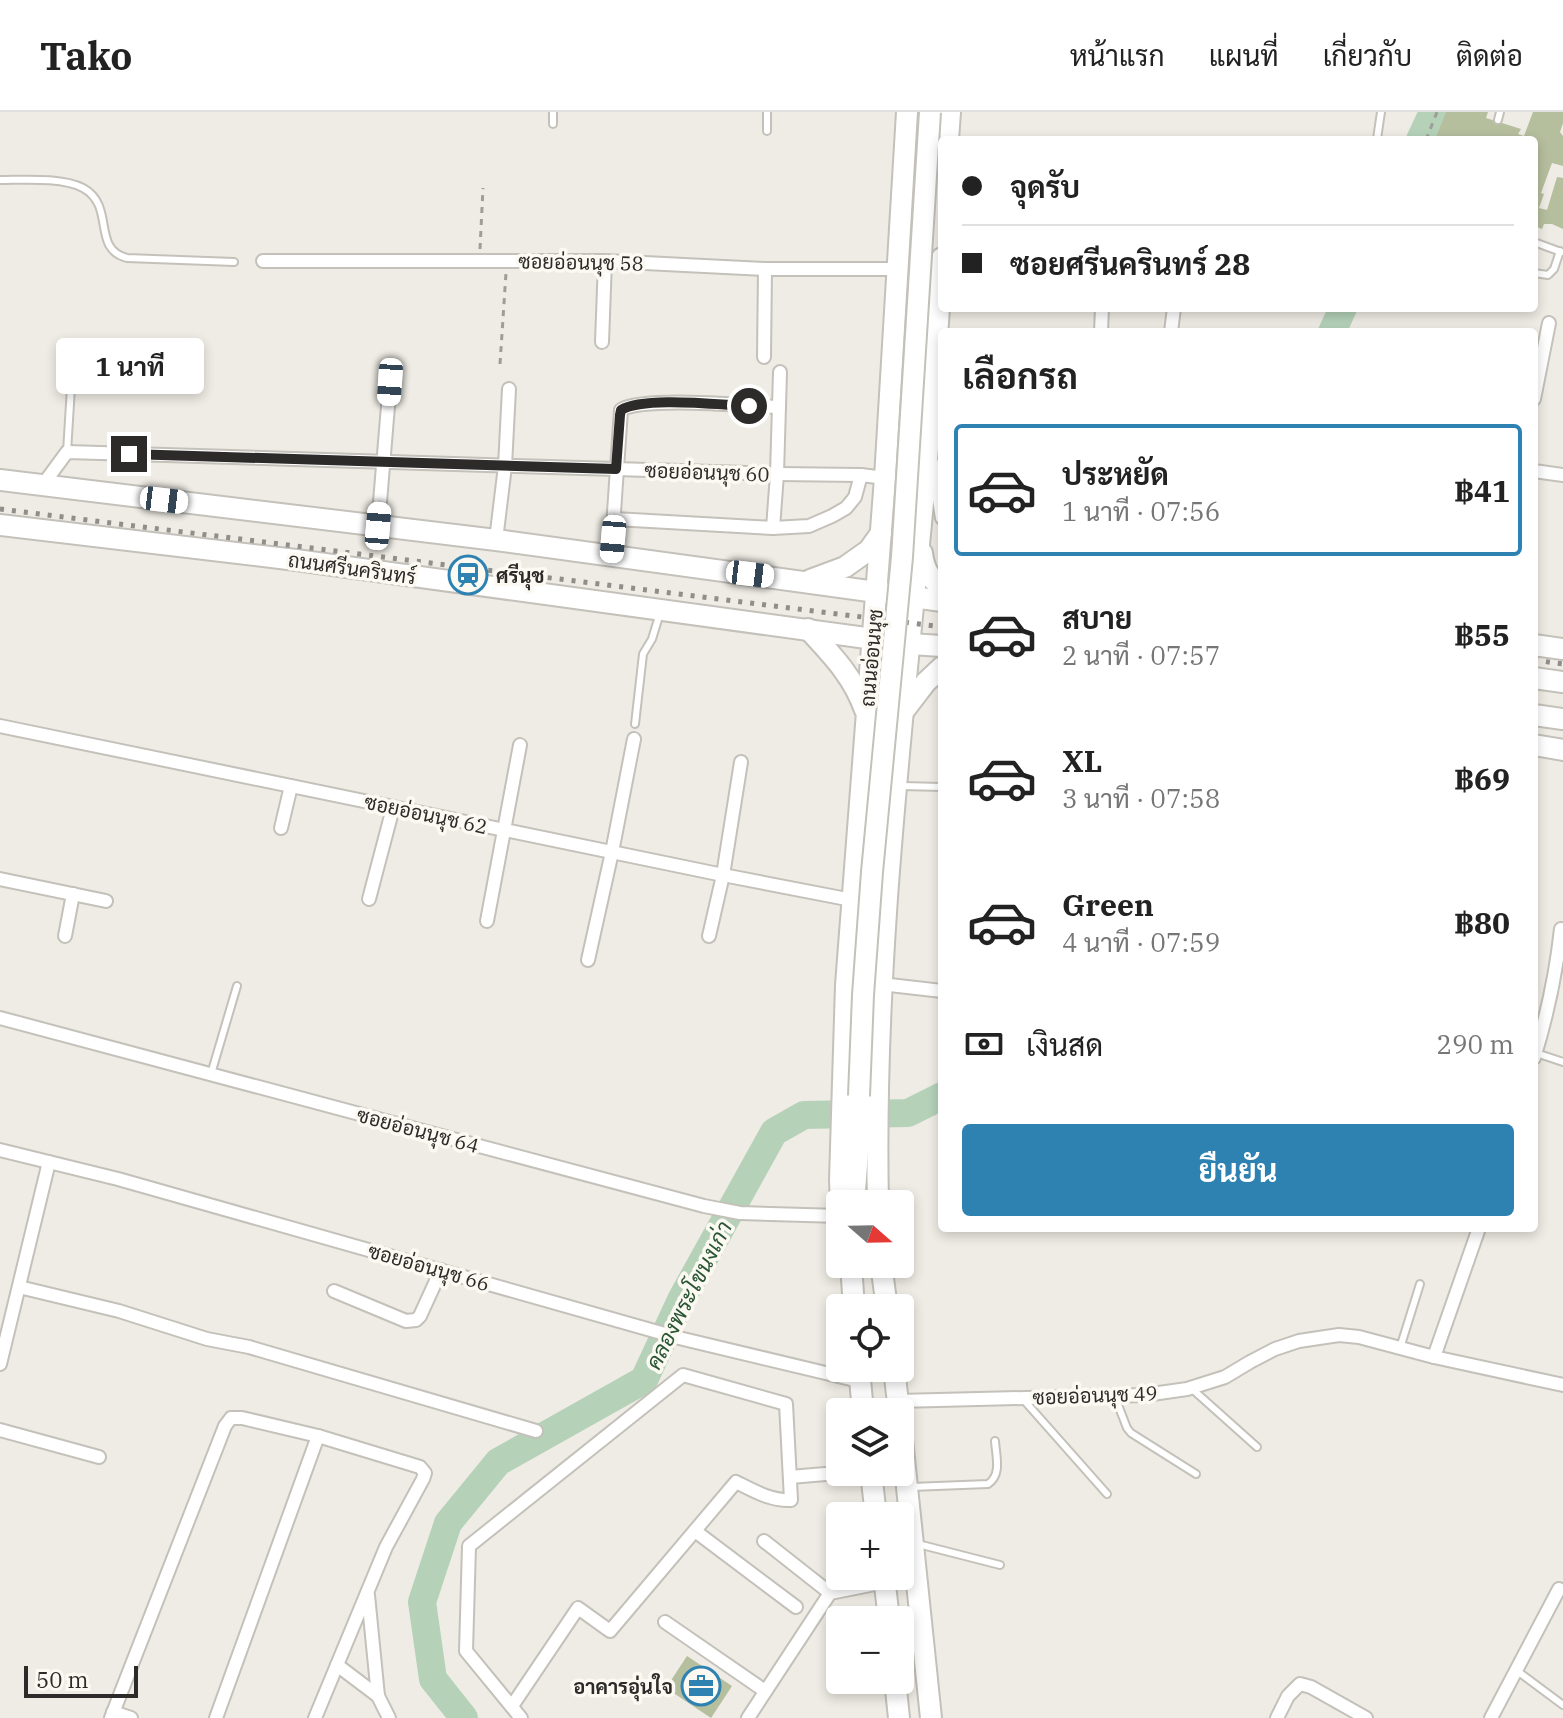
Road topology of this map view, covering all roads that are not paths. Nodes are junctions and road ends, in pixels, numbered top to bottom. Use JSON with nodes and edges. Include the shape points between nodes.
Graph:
{"nodes":[{"id":1,"x":553,"y":112,"type":"edge"},
{"id":2,"x":767,"y":112,"type":"edge"},
{"id":3,"x":907,"y":112,"type":"edge"},
{"id":4,"x":930,"y":112,"type":"edge"},
{"id":5,"x":950,"y":112,"type":"edge"},
{"id":6,"x":1381,"y":112,"type":"edge"},
{"id":7,"x":553,"y":124,"type":"dead end"},
{"id":8,"x":767,"y":131,"type":"dead end"},
{"id":9,"x":948,"y":136,"type":"edge"},
{"id":10,"x":1377,"y":136,"type":"edge"},
{"id":11,"x":0,"y":180,"type":"edge"},
{"id":12,"x":1538,"y":243,"type":"edge"},
{"id":13,"x":1561,"y":252,"type":"edge"},
{"id":14,"x":263,"y":261,"type":"dead end"},
{"id":15,"x":605,"y":261,"type":"junction"},
{"id":16,"x":234,"y":262,"type":"dead end"},
{"id":17,"x":765,"y":269,"type":"junction"},
{"id":18,"x":899,"y":269,"type":"junction"},
{"id":19,"x":1538,"y":274,"type":"edge"},
{"id":20,"x":1549,"y":323,"type":"dead end"},
{"id":21,"x":602,"y":342,"type":"dead end"},
{"id":22,"x":764,"y":357,"type":"dead end"},
{"id":23,"x":72,"y":371,"type":"dead end"},
{"id":24,"x":780,"y":372,"type":"dead end"},
{"id":25,"x":1538,"y":379,"type":"edge"},
{"id":26,"x":390,"y":382,"type":"dead end"},
{"id":27,"x":509,"y":389,"type":"dead end"},
{"id":28,"x":779,"y":407,"type":"junction"},
{"id":29,"x":938,"y":420,"type":"edge"},
{"id":30,"x":67,"y":452,"type":"junction"},
{"id":31,"x":937,"y":458,"type":"edge"},
{"id":32,"x":384,"y":462,"type":"junction"},
{"id":33,"x":505,"y":466,"type":"junction"},
{"id":34,"x":616,"y":469,"type":"junction"},
{"id":35,"x":1538,"y":472,"type":"edge"},
{"id":36,"x":777,"y":474,"type":"junction"},
{"id":37,"x":861,"y":475,"type":"junction"},
{"id":38,"x":1563,"y":475,"type":"edge"},
{"id":39,"x":925,"y":477,"type":"junction"},
{"id":40,"x":885,"y":478,"type":"junction"},
{"id":41,"x":938,"y":478,"type":"edge"},
{"id":42,"x":0,"y":480,"type":"edge"},
{"id":43,"x":42,"y":486,"type":"junction"},
{"id":44,"x":615,"y":519,"type":"junction"},
{"id":45,"x":0,"y":525,"type":"edge"},
{"id":46,"x":378,"y":526,"type":"junction"},
{"id":47,"x":773,"y":528,"type":"junction"},
{"id":48,"x":881,"y":533,"type":"junction"},
{"id":49,"x":920,"y":538,"type":"junction"},
{"id":50,"x":496,"y":540,"type":"junction"},
{"id":51,"x":611,"y":556,"type":"junction"},
{"id":52,"x":806,"y":582,"type":"junction"},
{"id":53,"x":938,"y":584,"type":"edge"},
{"id":54,"x":876,"y":593,"type":"junction"},
{"id":55,"x":914,"y":597,"type":"junction"},
{"id":56,"x":938,"y":600,"type":"edge"},
{"id":57,"x":661,"y":609,"type":"junction"},
{"id":58,"x":808,"y":629,"type":"junction"},
{"id":59,"x":874,"y":639,"type":"junction"},
{"id":60,"x":910,"y":644,"type":"junction"},
{"id":61,"x":938,"y":646,"type":"edge"},
{"id":62,"x":1538,"y":646,"type":"edge"},
{"id":63,"x":1563,"y":649,"type":"edge"},
{"id":64,"x":938,"y":671,"type":"edge"},
{"id":65,"x":1538,"y":679,"type":"edge"},
{"id":66,"x":1563,"y":682,"type":"edge"},
{"id":67,"x":903,"y":712,"type":"junction"},
{"id":68,"x":866,"y":714,"type":"junction"},
{"id":69,"x":1538,"y":716,"type":"edge"},
{"id":70,"x":1563,"y":719,"type":"edge"},
{"id":71,"x":635,"y":724,"type":"dead end"},
{"id":72,"x":0,"y":726,"type":"edge"},
{"id":73,"x":634,"y":739,"type":"dead end"},
{"id":74,"x":520,"y":745,"type":"dead end"},
{"id":75,"x":1538,"y":746,"type":"edge"},
{"id":76,"x":1563,"y":750,"type":"edge"},
{"id":77,"x":741,"y":762,"type":"dead end"},
{"id":78,"x":862,"y":770,"type":"junction"},
{"id":79,"x":897,"y":779,"type":"junction"},
{"id":80,"x":291,"y":786,"type":"junction"},
{"id":81,"x":938,"y":786,"type":"edge"},
{"id":82,"x":393,"y":808,"type":"junction"},
{"id":83,"x":281,"y":828,"type":"dead end"},
{"id":84,"x":504,"y":830,"type":"junction"},
{"id":85,"x":612,"y":852,"type":"junction"},
{"id":86,"x":723,"y":875,"type":"junction"},
{"id":87,"x":0,"y":879,"type":"edge"},
{"id":88,"x":73,"y":894,"type":"junction"},
{"id":89,"x":369,"y":899,"type":"dead end"},
{"id":90,"x":852,"y":900,"type":"junction"},
{"id":91,"x":106,"y":901,"type":"dead end"},
{"id":92,"x":487,"y":921,"type":"dead end"},
{"id":93,"x":1561,"y":929,"type":"edge"},
{"id":94,"x":65,"y":936,"type":"dead end"},
{"id":95,"x":709,"y":936,"type":"dead end"},
{"id":96,"x":588,"y":960,"type":"dead end"},
{"id":97,"x":881,"y":984,"type":"junction"},
{"id":98,"x":237,"y":986,"type":"dead end"},
{"id":99,"x":1558,"y":988,"type":"edge"},
{"id":100,"x":938,"y":991,"type":"edge"},
{"id":101,"x":0,"y":1018,"type":"edge"},
{"id":102,"x":1538,"y":1047,"type":"edge"},
{"id":103,"x":1538,"y":1057,"type":"edge"},
{"id":104,"x":1563,"y":1062,"type":"edge"},
{"id":105,"x":211,"y":1074,"type":"junction"},
{"id":106,"x":0,"y":1150,"type":"edge"},
{"id":107,"x":858,"y":1151,"type":"junction"},
{"id":108,"x":49,"y":1162,"type":"junction"},
{"id":109,"x":840,"y":1190,"type":"edge"},
{"id":110,"x":855,"y":1190,"type":"edge"},
{"id":111,"x":866,"y":1190,"type":"edge"},
{"id":112,"x":878,"y":1190,"type":"edge"},
{"id":113,"x":826,"y":1216,"type":"edge"},
{"id":114,"x":1478,"y":1232,"type":"edge"},
{"id":115,"x":441,"y":1270,"type":"junction"},
{"id":116,"x":1420,"y":1284,"type":"dead end"},
{"id":117,"x":19,"y":1287,"type":"junction"},
{"id":118,"x":334,"y":1291,"type":"dead end"},
{"id":119,"x":1400,"y":1348,"type":"junction"},
{"id":120,"x":1434,"y":1357,"type":"junction"},
{"id":121,"x":0,"y":1364,"type":"edge"},
{"id":122,"x":826,"y":1368,"type":"edge"},
{"id":123,"x":1562,"y":1385,"type":"edge"},
{"id":124,"x":1191,"y":1388,"type":"junction"},
{"id":125,"x":1114,"y":1396,"type":"junction"},
{"id":126,"x":1022,"y":1398,"type":"junction"},
{"id":127,"x":914,"y":1409,"type":"edge"},
{"id":128,"x":0,"y":1430,"type":"edge"},
{"id":129,"x":536,"y":1431,"type":"dead end"},
{"id":130,"x":318,"y":1436,"type":"junction"},
{"id":131,"x":995,"y":1441,"type":"dead end"},
{"id":132,"x":1257,"y":1447,"type":"dead end"},
{"id":133,"x":99,"y":1457,"type":"dead end"},
{"id":134,"x":826,"y":1474,"type":"edge"},
{"id":135,"x":1196,"y":1474,"type":"dead end"},
{"id":136,"x":790,"y":1477,"type":"junction"},
{"id":137,"x":907,"y":1487,"type":"joint"},
{"id":138,"x":1107,"y":1494,"type":"dead end"},
{"id":139,"x":909,"y":1502,"type":"edge"},
{"id":140,"x":695,"y":1531,"type":"junction"},
{"id":141,"x":764,"y":1541,"type":"dead end"},
{"id":142,"x":914,"y":1543,"type":"edge"},
{"id":143,"x":914,"y":1553,"type":"edge"},
{"id":144,"x":1000,"y":1565,"type":"dead end"},
{"id":145,"x":1559,"y":1589,"type":"dead end"},
{"id":146,"x":842,"y":1590,"type":"edge"},
{"id":147,"x":367,"y":1592,"type":"junction"},
{"id":148,"x":830,"y":1593,"type":"junction"},
{"id":149,"x":796,"y":1607,"type":"dead end"},
{"id":150,"x":665,"y":1622,"type":"dead end"},
{"id":151,"x":337,"y":1665,"type":"junction"},
{"id":152,"x":1516,"y":1670,"type":"junction"},
{"id":153,"x":765,"y":1691,"type":"junction"},
{"id":154,"x":896,"y":1694,"type":"edge"},
{"id":155,"x":378,"y":1696,"type":"junction"},
{"id":156,"x":1563,"y":1705,"type":"edge"},
{"id":157,"x":512,"y":1706,"type":"junction"},
{"id":158,"x":112,"y":1715,"type":"edge"},
{"id":159,"x":131,"y":1718,"type":"edge"},
{"id":160,"x":216,"y":1718,"type":"edge"},
{"id":161,"x":315,"y":1718,"type":"edge"},
{"id":162,"x":389,"y":1718,"type":"edge"},
{"id":163,"x":521,"y":1718,"type":"edge"},
{"id":164,"x":748,"y":1718,"type":"edge"},
{"id":165,"x":899,"y":1718,"type":"edge"},
{"id":166,"x":931,"y":1718,"type":"edge"},
{"id":167,"x":1277,"y":1718,"type":"edge"},
{"id":168,"x":1366,"y":1718,"type":"edge"},
{"id":169,"x":1491,"y":1718,"type":"edge"}],
"edges":[{"from":1,"to":7,"type":"lane"},
{"from":2,"to":8,"type":"lane"},
{"from":3,"to":18,"type":"main road","name":"ถนนอ่อนนุช"},
{"from":4,"to":107,"type":"main road","name":"ถนนอ่อนนุช","bridge":true,"via":[[902,557],[867,936]]},
{"from":5,"to":9,"type":"main road"},
{"from":6,"to":10,"type":"lane"},
{"from":11,"to":16,"type":"lane","via":[[81,187],[94,196],[116,256]]},
{"from":12,"to":13,"type":"lane"},
{"from":13,"to":19,"type":"lane","via":[[1548,275]]},
{"from":14,"to":15,"type":"street","name":"ซอยอ่อนนุช 58"},
{"from":15,"to":17,"type":"street","name":"ซอยอ่อนนุช 58"},
{"from":15,"to":21,"type":"street"},
{"from":17,"to":18,"type":"street","name":"ซอยอ่อนนุช 58"},
{"from":17,"to":22,"type":"street"},
{"from":18,"to":40,"type":"main road","name":"ถนนอ่อนนุช"},
{"from":20,"to":25,"type":"street"},
{"from":23,"to":30,"type":"lane"},
{"from":24,"to":28,"type":"street"},
{"from":26,"to":32,"type":"street"},
{"from":27,"to":33,"type":"street"},
{"from":28,"to":34,"type":"street","via":[[629,405],[621,410]]},
{"from":28,"to":36,"type":"street"},
{"from":29,"to":31,"type":"main road","name":"ถนนอ่อนนุช"},
{"from":30,"to":32,"type":"street","name":"ซอยอ่อนนุช 60"},
{"from":30,"to":43,"type":"street"},
{"from":31,"to":39,"type":"main road","name":"ถนนอ่อนนุช"},
{"from":31,"to":41,"type":"street"},
{"from":32,"to":33,"type":"street","name":"ซอยอ่อนนุช 60"},
{"from":32,"to":46,"type":"street"},
{"from":33,"to":34,"type":"street","name":"ซอยอ่อนนุช 60"},
{"from":33,"to":50,"type":"street"},
{"from":34,"to":36,"type":"street","name":"ซอยอ่อนนุช 60"},
{"from":34,"to":44,"type":"street"},
{"from":35,"to":38,"type":"street"},
{"from":36,"to":37,"type":"street","name":"ซอยอ่อนนุช 60"},
{"from":36,"to":47,"type":"street"},
{"from":37,"to":40,"type":"street","name":"ซอยอ่อนนุช 60"},
{"from":37,"to":47,"type":"street","via":[[846,508],[809,526]]},
{"from":39,"to":40,"type":"main road","via":[[900,491]]},
{"from":39,"to":49,"type":"main road","name":"ถนนอ่อนนุช"},
{"from":40,"to":48,"type":"main road","name":"ถนนอ่อนนุช"},
{"from":42,"to":43,"type":"main road"},
{"from":43,"to":46,"type":"main road"},
{"from":44,"to":47,"type":"street"},
{"from":44,"to":51,"type":"street"},
{"from":45,"to":57,"type":"main road","name":"ถนนศรีนครินทร์"},
{"from":46,"to":50,"type":"main road"},
{"from":48,"to":52,"type":"main road","via":[[869,550],[845,567]]},
{"from":48,"to":54,"type":"main road","name":"ถนนอ่อนนุช"},
{"from":49,"to":53,"type":"main road","via":[[927,574]]},
{"from":49,"to":55,"type":"main road","name":"ถนนอ่อนนุช"},
{"from":50,"to":51,"type":"main road"},
{"from":51,"to":52,"type":"main road"},
{"from":52,"to":54,"type":"main road"},
{"from":54,"to":55,"type":"main road"},
{"from":54,"to":59,"type":"main road","name":"ถนนอ่อนนุช"},
{"from":55,"to":56,"type":"main road"},
{"from":55,"to":60,"type":"main road","name":"ถนนอ่อนนุช"},
{"from":57,"to":58,"type":"main road","name":"ถนนศรีนครินทร์"},
{"from":57,"to":71,"type":"lane","via":[[643,654]]},
{"from":58,"to":59,"type":"main road","name":"ถนนศรีนครินทร์"},
{"from":58,"to":68,"type":"main road","via":[[857,688]]},
{"from":59,"to":60,"type":"main road","name":"ถนนศรีนครินทร์"},
{"from":59,"to":68,"type":"main road","name":"ถนนอ่อนนุช"},
{"from":60,"to":61,"type":"main road","name":"ถนนศรีนครินทร์"},
{"from":60,"to":67,"type":"main road","name":"ถนนอ่อนนุช"},
{"from":62,"to":63,"type":"main road"},
{"from":64,"to":67,"type":"main road"},
{"from":65,"to":66,"type":"main road"},
{"from":67,"to":79,"type":"main road","name":"ถนนอ่อนนุช"},
{"from":68,"to":78,"type":"main road","name":"ถนนอ่อนนุช"},
{"from":69,"to":70,"type":"main road"},
{"from":72,"to":80,"type":"street","name":"ซอยอ่อนนุช 62"},
{"from":73,"to":85,"type":"street"},
{"from":74,"to":84,"type":"street"},
{"from":75,"to":76,"type":"main road"},
{"from":77,"to":86,"type":"street"},
{"from":78,"to":79,"type":"main road","via":[[880,755],[889,760]]},
{"from":78,"to":90,"type":"main road","name":"ถนนอ่อนนุช"},
{"from":79,"to":81,"type":"lane"},
{"from":79,"to":97,"type":"main road","name":"ถนนอ่อนนุช"},
{"from":80,"to":82,"type":"street","name":"ซอยอ่อนนุช 62"},
{"from":80,"to":83,"type":"street"},
{"from":82,"to":84,"type":"street","name":"ซอยอ่อนนุช 62"},
{"from":82,"to":89,"type":"street"},
{"from":84,"to":85,"type":"street","name":"ซอยอ่อนนุช 62"},
{"from":84,"to":92,"type":"street"},
{"from":85,"to":86,"type":"street","name":"ซอยอ่อนนุช 62"},
{"from":85,"to":96,"type":"street"},
{"from":86,"to":90,"type":"street","name":"ซอยอ่อนนุช 62"},
{"from":86,"to":95,"type":"street"},
{"from":87,"to":88,"type":"street"},
{"from":88,"to":91,"type":"street"},
{"from":88,"to":94,"type":"street"},
{"from":90,"to":109,"type":"main road","name":"ถนนอ่อนนุช"},
{"from":93,"to":99,"type":"street"},
{"from":97,"to":100,"type":"street"},
{"from":97,"to":112,"type":"main road","name":"ถนนอ่อนนุช"},
{"from":98,"to":105,"type":"lane"},
{"from":99,"to":102,"type":"street"},
{"from":101,"to":105,"type":"street","name":"ซอยอ่อนนุช 64"},
{"from":103,"to":104,"type":"lane"},
{"from":105,"to":113,"type":"street","name":"ซอยอ่อนนุช 64","via":[[704,1206],[740,1213]]},
{"from":106,"to":108,"type":"street","name":"ซอยอ่อนนุช 66"},
{"from":107,"to":110,"type":"main road","name":"ถนนอ่อนนุช"},
{"from":107,"to":111,"type":"main road","name":"ถนนอ่อนนุช"},
{"from":108,"to":115,"type":"street","name":"ซอยอ่อนนุช 66"},
{"from":108,"to":117,"type":"street"},
{"from":114,"to":120,"type":"street"},
{"from":115,"to":118,"type":"street","via":[[416,1320],[406,1321]]},
{"from":115,"to":122,"type":"street","name":"ซอยอ่อนนุช 66","via":[[679,1338]]},
{"from":116,"to":119,"type":"lane"},
{"from":117,"to":121,"type":"street"},
{"from":117,"to":129,"type":"street"},
{"from":119,"to":120,"type":"street","name":"ซอยอ่อนนุช 49"},
{"from":119,"to":124,"type":"street","name":"ซอยอ่อนนุช 49","via":[[1339,1335],[1299,1341]]},
{"from":120,"to":123,"type":"street","name":"ซอยอ่อนนุช 49"},
{"from":124,"to":125,"type":"street","name":"ซอยอ่อนนุช 49"},
{"from":124,"to":132,"type":"lane"},
{"from":125,"to":126,"type":"street","name":"ซอยอ่อนนุช 49"},
{"from":125,"to":135,"type":"lane","via":[[1131,1433]]},
{"from":126,"to":127,"type":"street","name":"ซอยอ่อนนุช 49"},
{"from":126,"to":138,"type":"lane"},
{"from":128,"to":133,"type":"street"},
{"from":130,"to":147,"type":"street","via":[[420,1467],[425,1473]]},
{"from":130,"to":158,"type":"street","via":[[242,1418],[231,1418],[225,1426]]},
{"from":130,"to":160,"type":"street"},
{"from":131,"to":137,"type":"lane","via":[[997,1474],[988,1484]]},
{"from":134,"to":136,"type":"street"},
{"from":136,"to":140,"type":"street","via":[[791,1500],[770,1498],[736,1482]]},
{"from":136,"to":157,"type":"street","via":[[786,1404],[683,1375],[469,1546],[466,1651]]},
{"from":137,"to":139,"type":"main road"},
{"from":140,"to":149,"type":"street"},
{"from":140,"to":157,"type":"street","via":[[610,1631],[578,1608]]},
{"from":141,"to":148,"type":"street"},
{"from":142,"to":144,"type":"lane"},
{"from":143,"to":166,"type":"main road"},
{"from":145,"to":152,"type":"street"},
{"from":146,"to":148,"type":"street"},
{"from":147,"to":151,"type":"street"},
{"from":147,"to":155,"type":"street"},
{"from":148,"to":153,"type":"street"},
{"from":150,"to":153,"type":"street"},
{"from":151,"to":155,"type":"street"},
{"from":151,"to":161,"type":"street"},
{"from":152,"to":156,"type":"lane"},
{"from":152,"to":169,"type":"street"},
{"from":153,"to":164,"type":"street"},
{"from":154,"to":165,"type":"main road"},
{"from":155,"to":162,"type":"street"},
{"from":157,"to":163,"type":"street"},
{"from":158,"to":159,"type":"street"},
{"from":167,"to":168,"type":"street","via":[[1300,1684]]}]}
